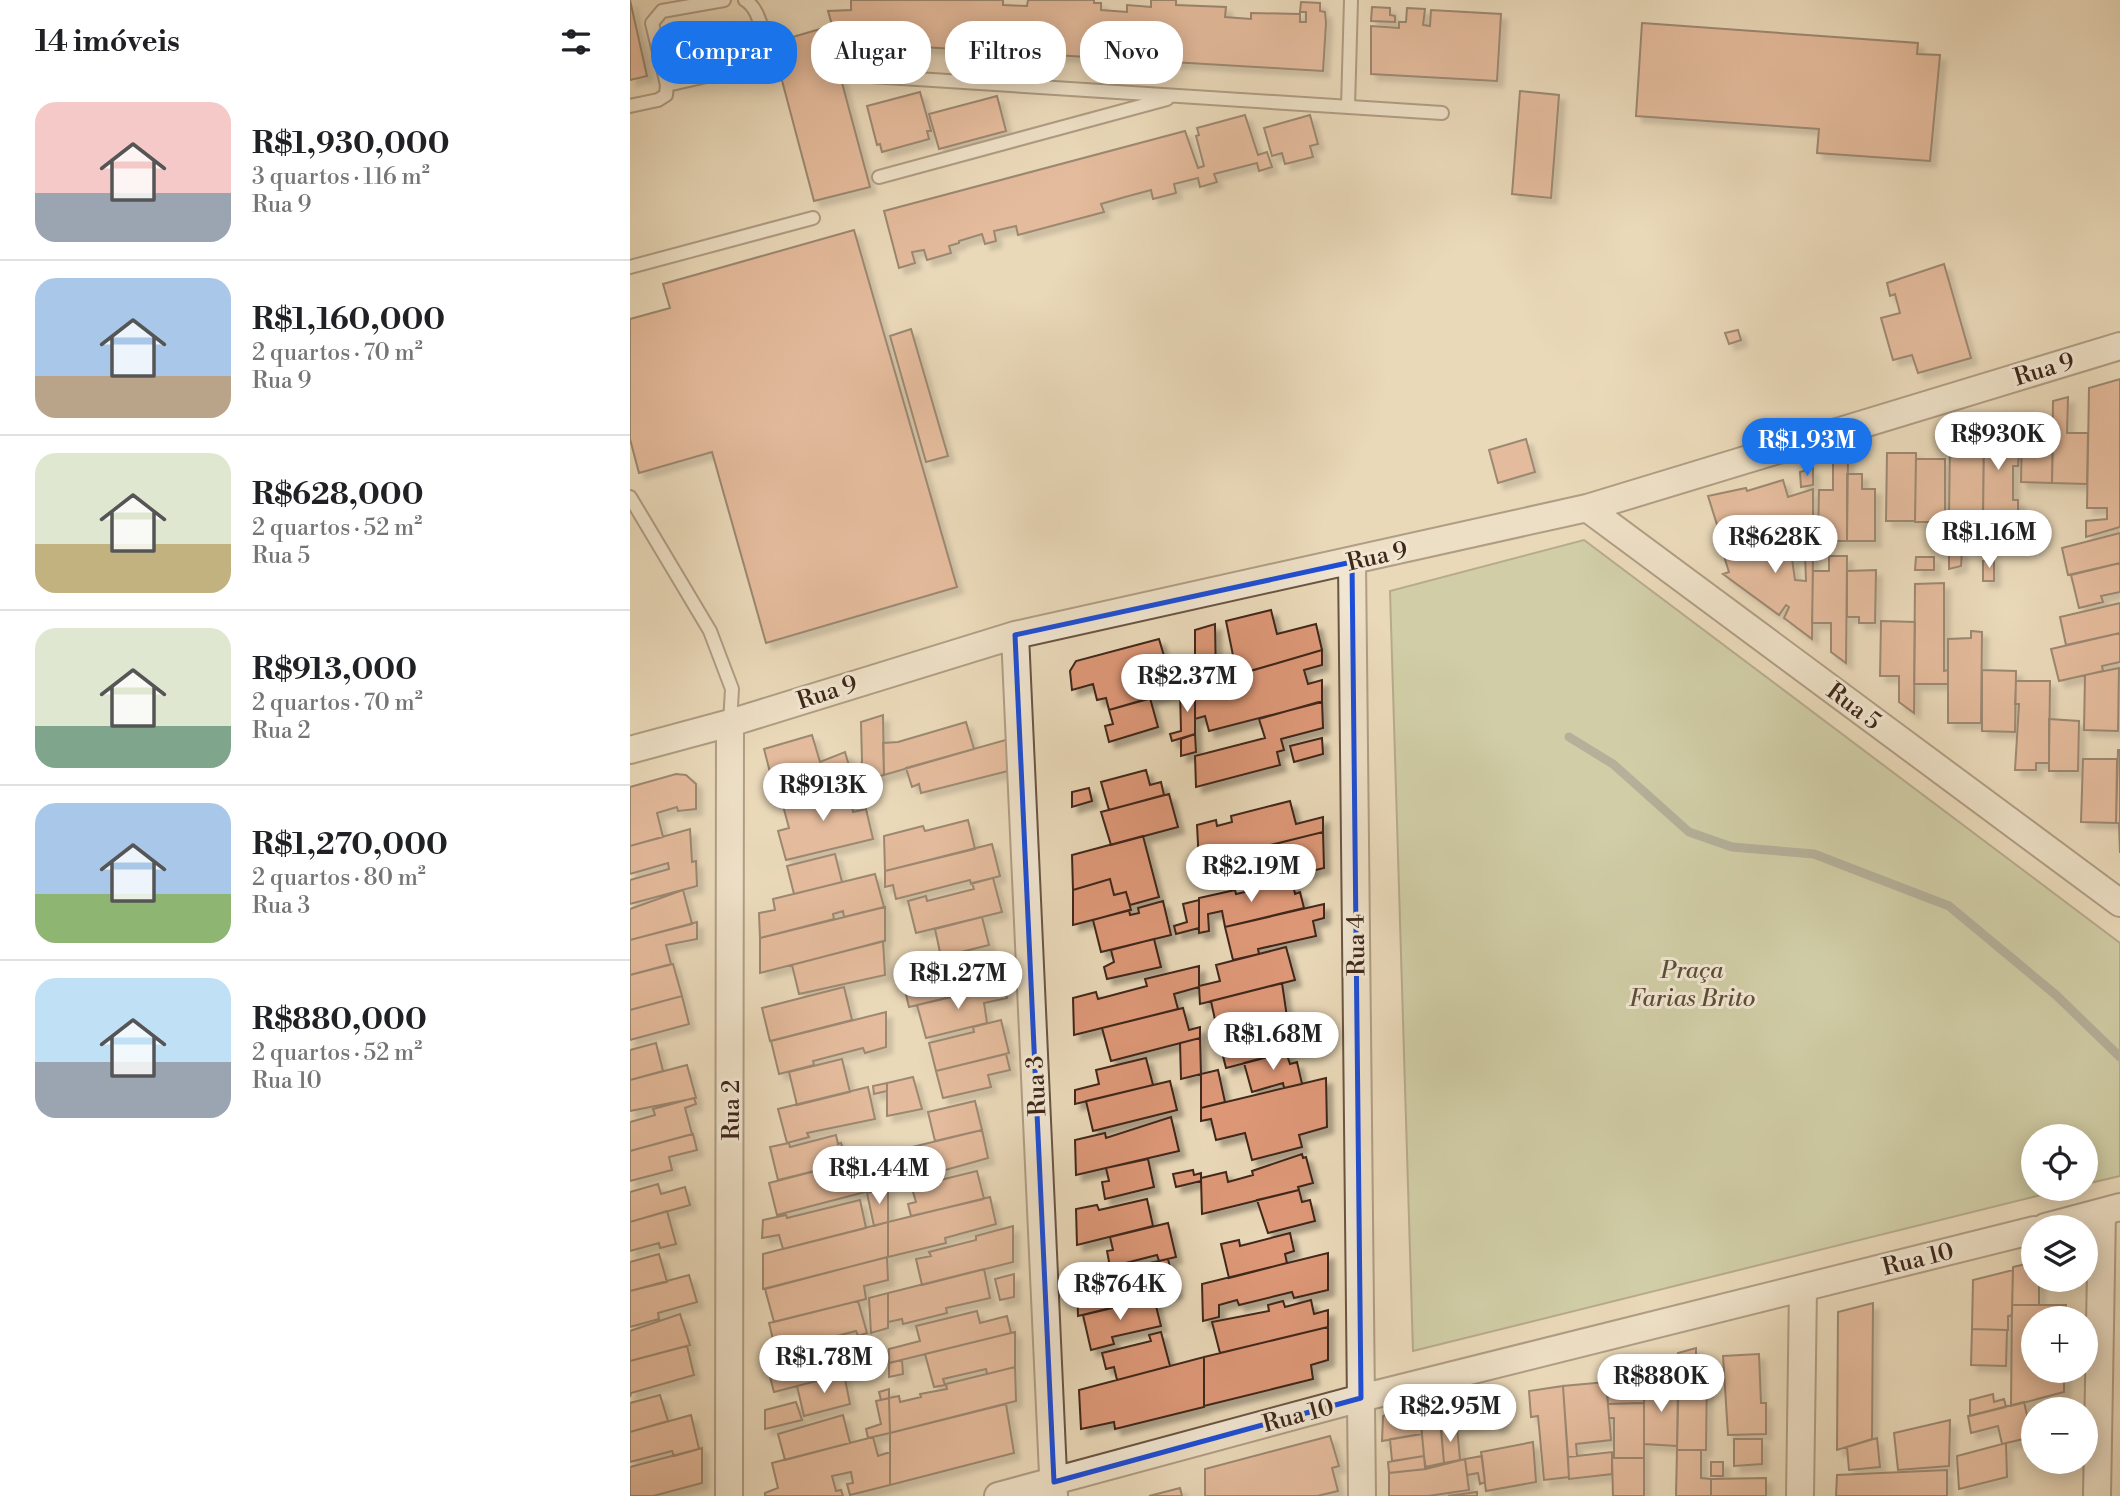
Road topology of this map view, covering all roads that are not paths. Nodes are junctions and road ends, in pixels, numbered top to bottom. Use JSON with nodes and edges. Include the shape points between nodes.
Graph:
{"nodes":[{"id":1,"x":724,"y":0,"type":"edge"},
{"id":2,"x":745,"y":0,"type":"edge"},
{"id":3,"x":1351,"y":0,"type":"edge"},
{"id":4,"x":931,"y":80,"type":"edge"},
{"id":5,"x":667,"y":85,"type":"junction"},
{"id":6,"x":1177,"y":96,"type":"junction"},
{"id":7,"x":630,"y":106,"type":"edge"},
{"id":8,"x":1348,"y":107,"type":"junction"},
{"id":9,"x":1442,"y":113,"type":"dead end"},
{"id":10,"x":879,"y":177,"type":"dead end"},
{"id":11,"x":813,"y":218,"type":"dead end"},
{"id":12,"x":630,"y":267,"type":"edge"},
{"id":13,"x":2120,"y":346,"type":"edge"},
{"id":14,"x":630,"y":497,"type":"edge"},
{"id":15,"x":1587,"y":508,"type":"junction"},
{"id":16,"x":1352,"y":562,"type":"junction"},
{"id":17,"x":1015,"y":635,"type":"junction"},
{"id":18,"x":730,"y":723,"type":"junction"},
{"id":19,"x":630,"y":750,"type":"edge"},
{"id":20,"x":2120,"y":904,"type":"edge"},
{"id":21,"x":2111,"y":1210,"type":"edge"},
{"id":22,"x":2092,"y":1215,"type":"edge"},
{"id":23,"x":2021,"y":1233,"type":"edge"},
{"id":24,"x":1802,"y":1289,"type":"junction"},
{"id":25,"x":1361,"y":1398,"type":"junction"},
{"id":26,"x":1054,"y":1489,"type":"edge"},
{"id":27,"x":729,"y":1496,"type":"edge"},
{"id":28,"x":998,"y":1496,"type":"edge"},
{"id":29,"x":1362,"y":1496,"type":"edge"},
{"id":30,"x":1800,"y":1496,"type":"edge"},
{"id":31,"x":2097,"y":1496,"type":"edge"}],
"edges":[{"from":1,"to":5,"type":"lane","via":[[662,11],[655,17],[652,23]]},
{"from":2,"to":5,"type":"lane","via":[[756,9],[764,49],[755,65]]},
{"from":3,"to":8,"type":"lane"},
{"from":4,"to":6,"type":"lane"},
{"from":5,"to":7,"type":"lane","via":[[666,95]]},
{"from":6,"to":8,"type":"lane"},
{"from":6,"to":10,"type":"lane"},
{"from":8,"to":9,"type":"lane"},
{"from":11,"to":12,"type":"lane"},
{"from":13,"to":15,"type":"street","name":"Rua 9"},
{"from":14,"to":18,"type":"lane","via":[[710,631],[732,689]]},
{"from":15,"to":16,"type":"street","name":"Rua 9"},
{"from":15,"to":20,"type":"street","name":"Rua 5"},
{"from":16,"to":17,"type":"street","name":"Rua 9"},
{"from":16,"to":25,"type":"street","name":"Rua 4"},
{"from":17,"to":18,"type":"street","name":"Rua 9"},
{"from":17,"to":26,"type":"street","name":"Rua 3"},
{"from":18,"to":19,"type":"street","name":"Rua 9"},
{"from":18,"to":27,"type":"street","name":"Rua 2"},
{"from":21,"to":22,"type":"street"},
{"from":21,"to":31,"type":"street"},
{"from":23,"to":24,"type":"street","name":"Rua 10"},
{"from":24,"to":25,"type":"street","name":"Rua 10"},
{"from":24,"to":30,"type":"street"},
{"from":25,"to":26,"type":"street","name":"Rua 10"},
{"from":25,"to":29,"type":"street","name":"Rua 4"},
{"from":26,"to":28,"type":"street","name":"Rua 10"}]}
